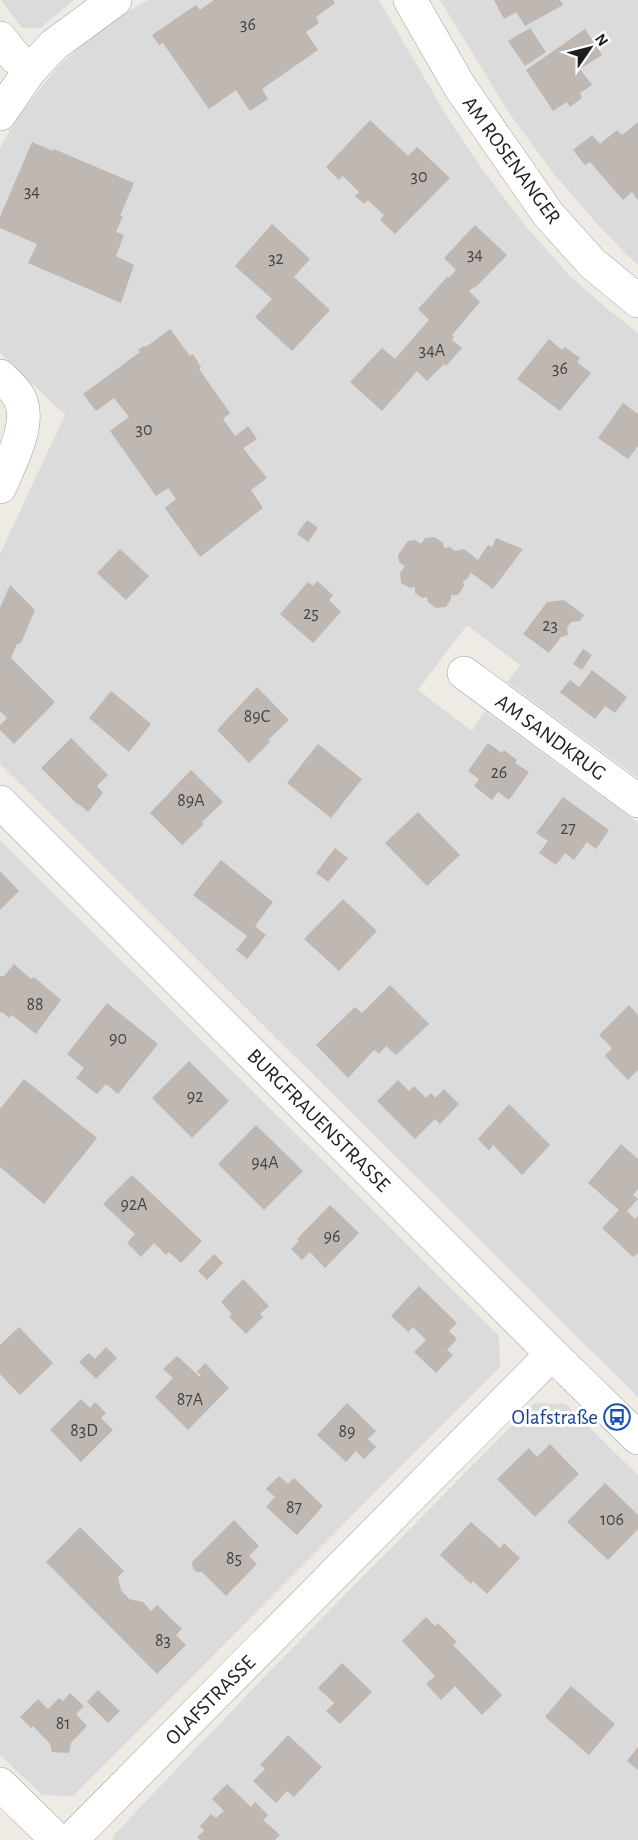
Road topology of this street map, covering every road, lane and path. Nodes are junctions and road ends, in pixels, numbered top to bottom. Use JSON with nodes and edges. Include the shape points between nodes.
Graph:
{"nodes":[{"id":1,"x":115,"y":0,"type":"edge"},
{"id":2,"x":410,"y":0,"type":"edge"},
{"id":3,"x":0,"y":38,"type":"edge"},
{"id":4,"x":30,"y":70,"type":"junction"},
{"id":5,"x":0,"y":114,"type":"edge"},
{"id":6,"x":638,"y":301,"type":"edge"},
{"id":7,"x":0,"y":376,"type":"edge"},
{"id":8,"x":0,"y":487,"type":"edge"},
{"id":9,"x":464,"y":673,"type":"dead end"},
{"id":10,"x":638,"y":801,"type":"edge"},
{"id":11,"x":0,"y":802,"type":"edge"},
{"id":12,"x":552,"y":1354,"type":"junction"},
{"id":13,"x":638,"y":1438,"type":"edge"},
{"id":14,"x":0,"y":1784,"type":"edge"},
{"id":15,"x":57,"y":1840,"type":"edge"},
{"id":16,"x":71,"y":1840,"type":"edge"}],
"edges":[{"from":1,"to":4,"type":"street","via":[[55,44]]},
{"from":2,"to":6,"type":"street","name":"AM ROSENANGER","via":[[460,87],[548,214],[592,263]]},
{"from":3,"to":4,"type":"street"},
{"from":4,"to":5,"type":"street"},
{"from":7,"to":8,"type":"street","via":[[20,398],[24,424]]},
{"from":9,"to":10,"type":"street","name":"AM SANDKRUG"},
{"from":11,"to":12,"type":"street","name":"BURGFRAUENSTRASSE"},
{"from":12,"to":13,"type":"street","name":"BURGFRAUENSTRASSE"},
{"from":12,"to":16,"type":"street","name":"OLAFSTRASSE"},
{"from":14,"to":15,"type":"street"}]}
